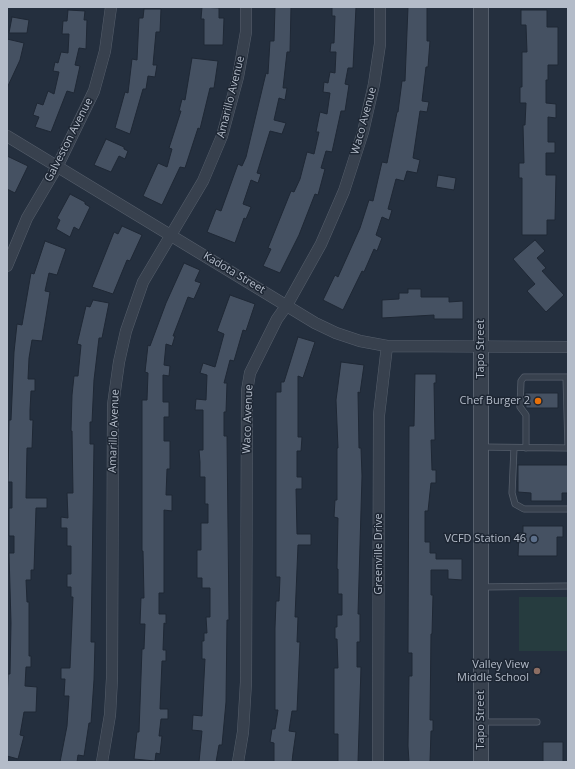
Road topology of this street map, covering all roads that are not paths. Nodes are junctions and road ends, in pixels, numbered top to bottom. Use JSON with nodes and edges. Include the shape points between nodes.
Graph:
{"nodes":[{"id":1,"x":111,"y":7,"type":"edge"},
{"id":2,"x":246,"y":7,"type":"edge"},
{"id":3,"x":380,"y":7,"type":"edge"},
{"id":4,"x":481,"y":7,"type":"edge"},
{"id":5,"x":7,"y":136,"type":"edge"},
{"id":6,"x":57,"y":167,"type":"junction"},
{"id":7,"x":172,"y":236,"type":"junction"},
{"id":8,"x":7,"y":266,"type":"edge"},
{"id":9,"x":287,"y":306,"type":"junction"},
{"id":10,"x":387,"y":346,"type":"junction"},
{"id":11,"x":481,"y":347,"type":"junction"},
{"id":12,"x":568,"y":347,"type":"edge"},
{"id":13,"x":567,"y":377,"type":"edge"},
{"id":14,"x":481,"y":447,"type":"junction"},
{"id":15,"x":514,"y":448,"type":"junction"},
{"id":16,"x":526,"y":448,"type":"junction"},
{"id":17,"x":568,"y":448,"type":"edge"},
{"id":18,"x":568,"y":509,"type":"edge"},
{"id":19,"x":568,"y":586,"type":"edge"},
{"id":20,"x":481,"y":587,"type":"junction"},
{"id":21,"x":481,"y":722,"type":"junction"},
{"id":22,"x":537,"y":722,"type":"dead end"},
{"id":23,"x":102,"y":762,"type":"edge"},
{"id":24,"x":238,"y":762,"type":"edge"},
{"id":25,"x":378,"y":762,"type":"edge"},
{"id":26,"x":481,"y":762,"type":"edge"}],
"edges":[{"from":1,"to":6,"type":"street","name":"Galveston Avenue","via":[[105,51],[94,91]]},
{"from":2,"to":7,"type":"street","name":"Amarillo Avenue","via":[[246,32],[238,77],[222,136],[203,181]]},
{"from":3,"to":9,"type":"street","name":"Waco Avenue","via":[[380,44],[363,132],[344,191],[321,244]]},
{"from":4,"to":11,"type":"street","name":"Tapo Street"},
{"from":5,"to":6,"type":"street","name":"Kadota Street"},
{"from":6,"to":7,"type":"street","name":"Kadota Street"},
{"from":6,"to":8,"type":"street","name":"Galveston Avenue","via":[[27,218]]},
{"from":7,"to":9,"type":"street","name":"Kadota Street"},
{"from":7,"to":23,"type":"street","name":"Amarillo Avenue","via":[[143,282],[126,331],[113,405],[112,678],[110,715]]},
{"from":9,"to":10,"type":"street","name":"Kadota Street","via":[[336,333]]},
{"from":9,"to":24,"type":"street","name":"Waco Avenue","via":[[259,353],[250,373],[247,391],[246,682]]},
{"from":10,"to":11,"type":"street","name":"Kadota Street"},
{"from":10,"to":25,"type":"street","name":"Greenville Drive","via":[[379,415]]},
{"from":11,"to":12,"type":"street","name":"Kadota Street"},
{"from":11,"to":14,"type":"street","name":"Tapo Street"},
{"from":13,"to":16,"type":"lane","via":[[524,377],[521,381],[520,408],[526,415]]},
{"from":13,"to":17,"type":"lane"},
{"from":14,"to":15,"type":"lane"},
{"from":14,"to":20,"type":"street","name":"Tapo Street"},
{"from":15,"to":16,"type":"lane"},
{"from":15,"to":18,"type":"lane","via":[[512,493],[515,504],[524,509]]},
{"from":16,"to":17,"type":"lane"},
{"from":19,"to":20,"type":"lane"},
{"from":20,"to":21,"type":"street","name":"Tapo Street"},
{"from":21,"to":22,"type":"lane"},
{"from":21,"to":26,"type":"street","name":"Tapo Street"}]}
